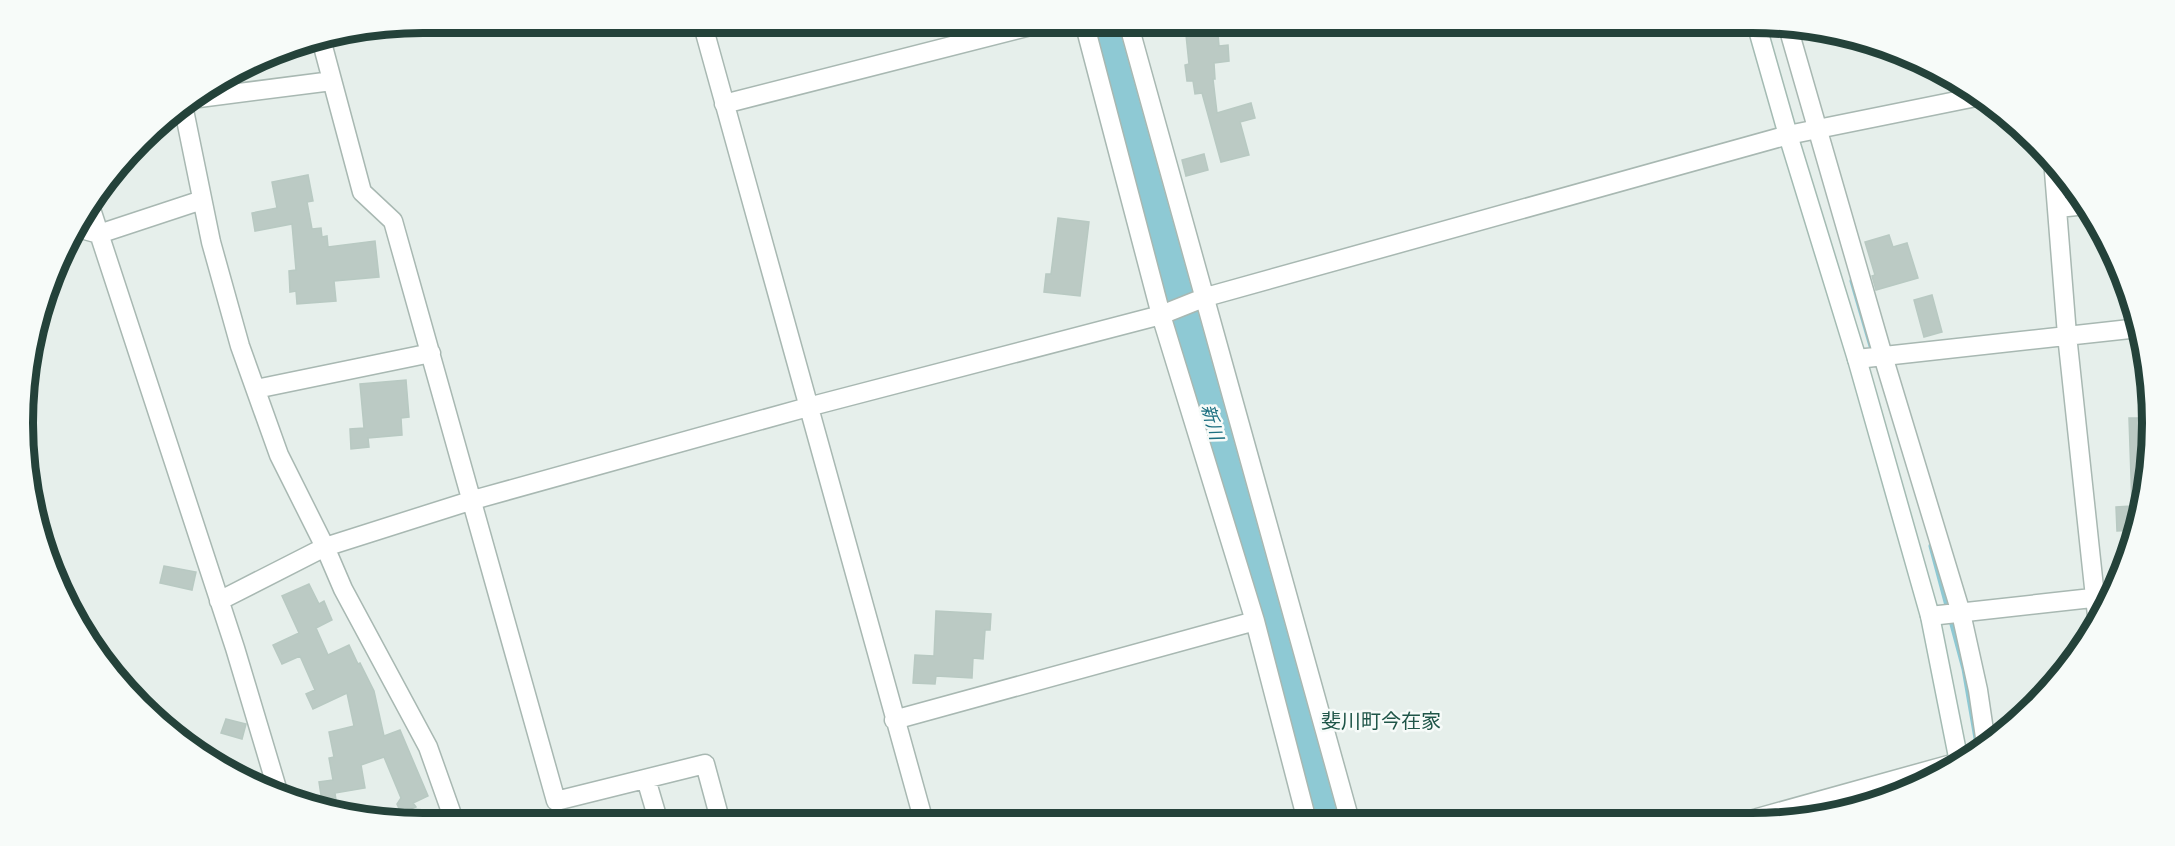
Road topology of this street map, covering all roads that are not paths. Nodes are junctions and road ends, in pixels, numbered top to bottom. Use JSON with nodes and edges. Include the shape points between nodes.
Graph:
{"nodes":[{"id":1,"x":705,"y":33,"type":"edge"},
{"id":2,"x":1003,"y":33,"type":"edge"},
{"id":3,"x":1087,"y":33,"type":"edge"},
{"id":4,"x":1131,"y":33,"type":"edge"},
{"id":5,"x":1759,"y":33,"type":"edge"},
{"id":6,"x":1790,"y":35,"type":"edge"},
{"id":7,"x":323,"y":46,"type":"edge"},
{"id":8,"x":332,"y":81,"type":"junction"},
{"id":9,"x":210,"y":97,"type":"edge"},
{"id":10,"x":1969,"y":99,"type":"edge"},
{"id":11,"x":724,"y":104,"type":"junction"},
{"id":12,"x":185,"y":115,"type":"edge"},
{"id":13,"x":1819,"y":129,"type":"junction"},
{"id":14,"x":1788,"y":135,"type":"junction"},
{"id":15,"x":2055,"y":178,"type":"edge"},
{"id":16,"x":202,"y":200,"type":"junction"},
{"id":17,"x":2076,"y":206,"type":"edge"},
{"id":18,"x":2058,"y":208,"type":"junction"},
{"id":19,"x":93,"y":215,"type":"edge"},
{"id":20,"x":84,"y":230,"type":"edge"},
{"id":21,"x":99,"y":234,"type":"junction"},
{"id":22,"x":1200,"y":299,"type":"junction"},
{"id":23,"x":1161,"y":315,"type":"junction"},
{"id":24,"x":2131,"y":329,"type":"edge"},
{"id":25,"x":2067,"y":335,"type":"junction"},
{"id":26,"x":431,"y":353,"type":"junction"},
{"id":27,"x":1883,"y":356,"type":"junction"},
{"id":28,"x":1857,"y":359,"type":"junction"},
{"id":29,"x":256,"y":389,"type":"junction"},
{"id":30,"x":807,"y":406,"type":"junction"},
{"id":31,"x":473,"y":500,"type":"junction"},
{"id":32,"x":325,"y":547,"type":"junction"},
{"id":33,"x":2103,"y":594,"type":"edge"},
{"id":34,"x":2101,"y":597,"type":"edge"},
{"id":35,"x":219,"y":601,"type":"junction"},
{"id":36,"x":1961,"y":613,"type":"junction"},
{"id":37,"x":1929,"y":616,"type":"junction"},
{"id":38,"x":1255,"y":621,"type":"junction"},
{"id":39,"x":894,"y":720,"type":"junction"},
{"id":40,"x":1985,"y":735,"type":"edge"},
{"id":41,"x":1957,"y":754,"type":"edge"},
{"id":42,"x":1929,"y":770,"type":"edge"},
{"id":43,"x":646,"y":779,"type":"junction"},
{"id":44,"x":275,"y":784,"type":"edge"},
{"id":45,"x":1779,"y":812,"type":"edge"},
{"id":46,"x":451,"y":813,"type":"edge"},
{"id":47,"x":656,"y":813,"type":"edge"},
{"id":48,"x":718,"y":813,"type":"edge"},
{"id":49,"x":921,"y":813,"type":"edge"},
{"id":50,"x":1305,"y":813,"type":"edge"},
{"id":51,"x":1348,"y":813,"type":"edge"}],
"edges":[{"from":1,"to":11,"type":"street"},
{"from":2,"to":11,"type":"street"},
{"from":3,"to":23,"type":"street"},
{"from":4,"to":22,"type":"street"},
{"from":5,"to":14,"type":"street"},
{"from":6,"to":13,"type":"street"},
{"from":7,"to":8,"type":"street"},
{"from":8,"to":9,"type":"street"},
{"from":8,"to":26,"type":"street","via":[[362,192],[393,221]]},
{"from":10,"to":13,"type":"street"},
{"from":11,"to":30,"type":"street"},
{"from":12,"to":16,"type":"street"},
{"from":13,"to":14,"type":"street"},
{"from":13,"to":27,"type":"street"},
{"from":14,"to":22,"type":"street"},
{"from":14,"to":28,"type":"street"},
{"from":15,"to":18,"type":"street"},
{"from":16,"to":21,"type":"street"},
{"from":16,"to":29,"type":"street","via":[[237,336]]},
{"from":17,"to":18,"type":"street"},
{"from":18,"to":25,"type":"street"},
{"from":19,"to":21,"type":"street"},
{"from":20,"to":21,"type":"street"},
{"from":21,"to":35,"type":"street"},
{"from":22,"to":23,"type":"street"},
{"from":22,"to":51,"type":"street"},
{"from":23,"to":30,"type":"street"},
{"from":23,"to":38,"type":"street"},
{"from":24,"to":25,"type":"street"},
{"from":25,"to":27,"type":"street"},
{"from":25,"to":33,"type":"street"},
{"from":26,"to":29,"type":"street"},
{"from":26,"to":31,"type":"street"},
{"from":27,"to":28,"type":"street"},
{"from":27,"to":36,"type":"street"},
{"from":28,"to":37,"type":"street"},
{"from":29,"to":32,"type":"street","via":[[279,455]]},
{"from":30,"to":31,"type":"street"},
{"from":30,"to":39,"type":"street"},
{"from":31,"to":32,"type":"street"},
{"from":31,"to":43,"type":"street","via":[[556,801]]},
{"from":32,"to":35,"type":"street"},
{"from":32,"to":46,"type":"street","via":[[348,600],[428,747]]},
{"from":34,"to":36,"type":"street"},
{"from":35,"to":44,"type":"street"},
{"from":36,"to":37,"type":"street"},
{"from":36,"to":40,"type":"street"},
{"from":37,"to":41,"type":"street"},
{"from":38,"to":39,"type":"street"},
{"from":38,"to":50,"type":"street"},
{"from":39,"to":49,"type":"street"},
{"from":42,"to":45,"type":"street"},
{"from":43,"to":47,"type":"street"},
{"from":43,"to":48,"type":"street","via":[[705,764]]}]}
